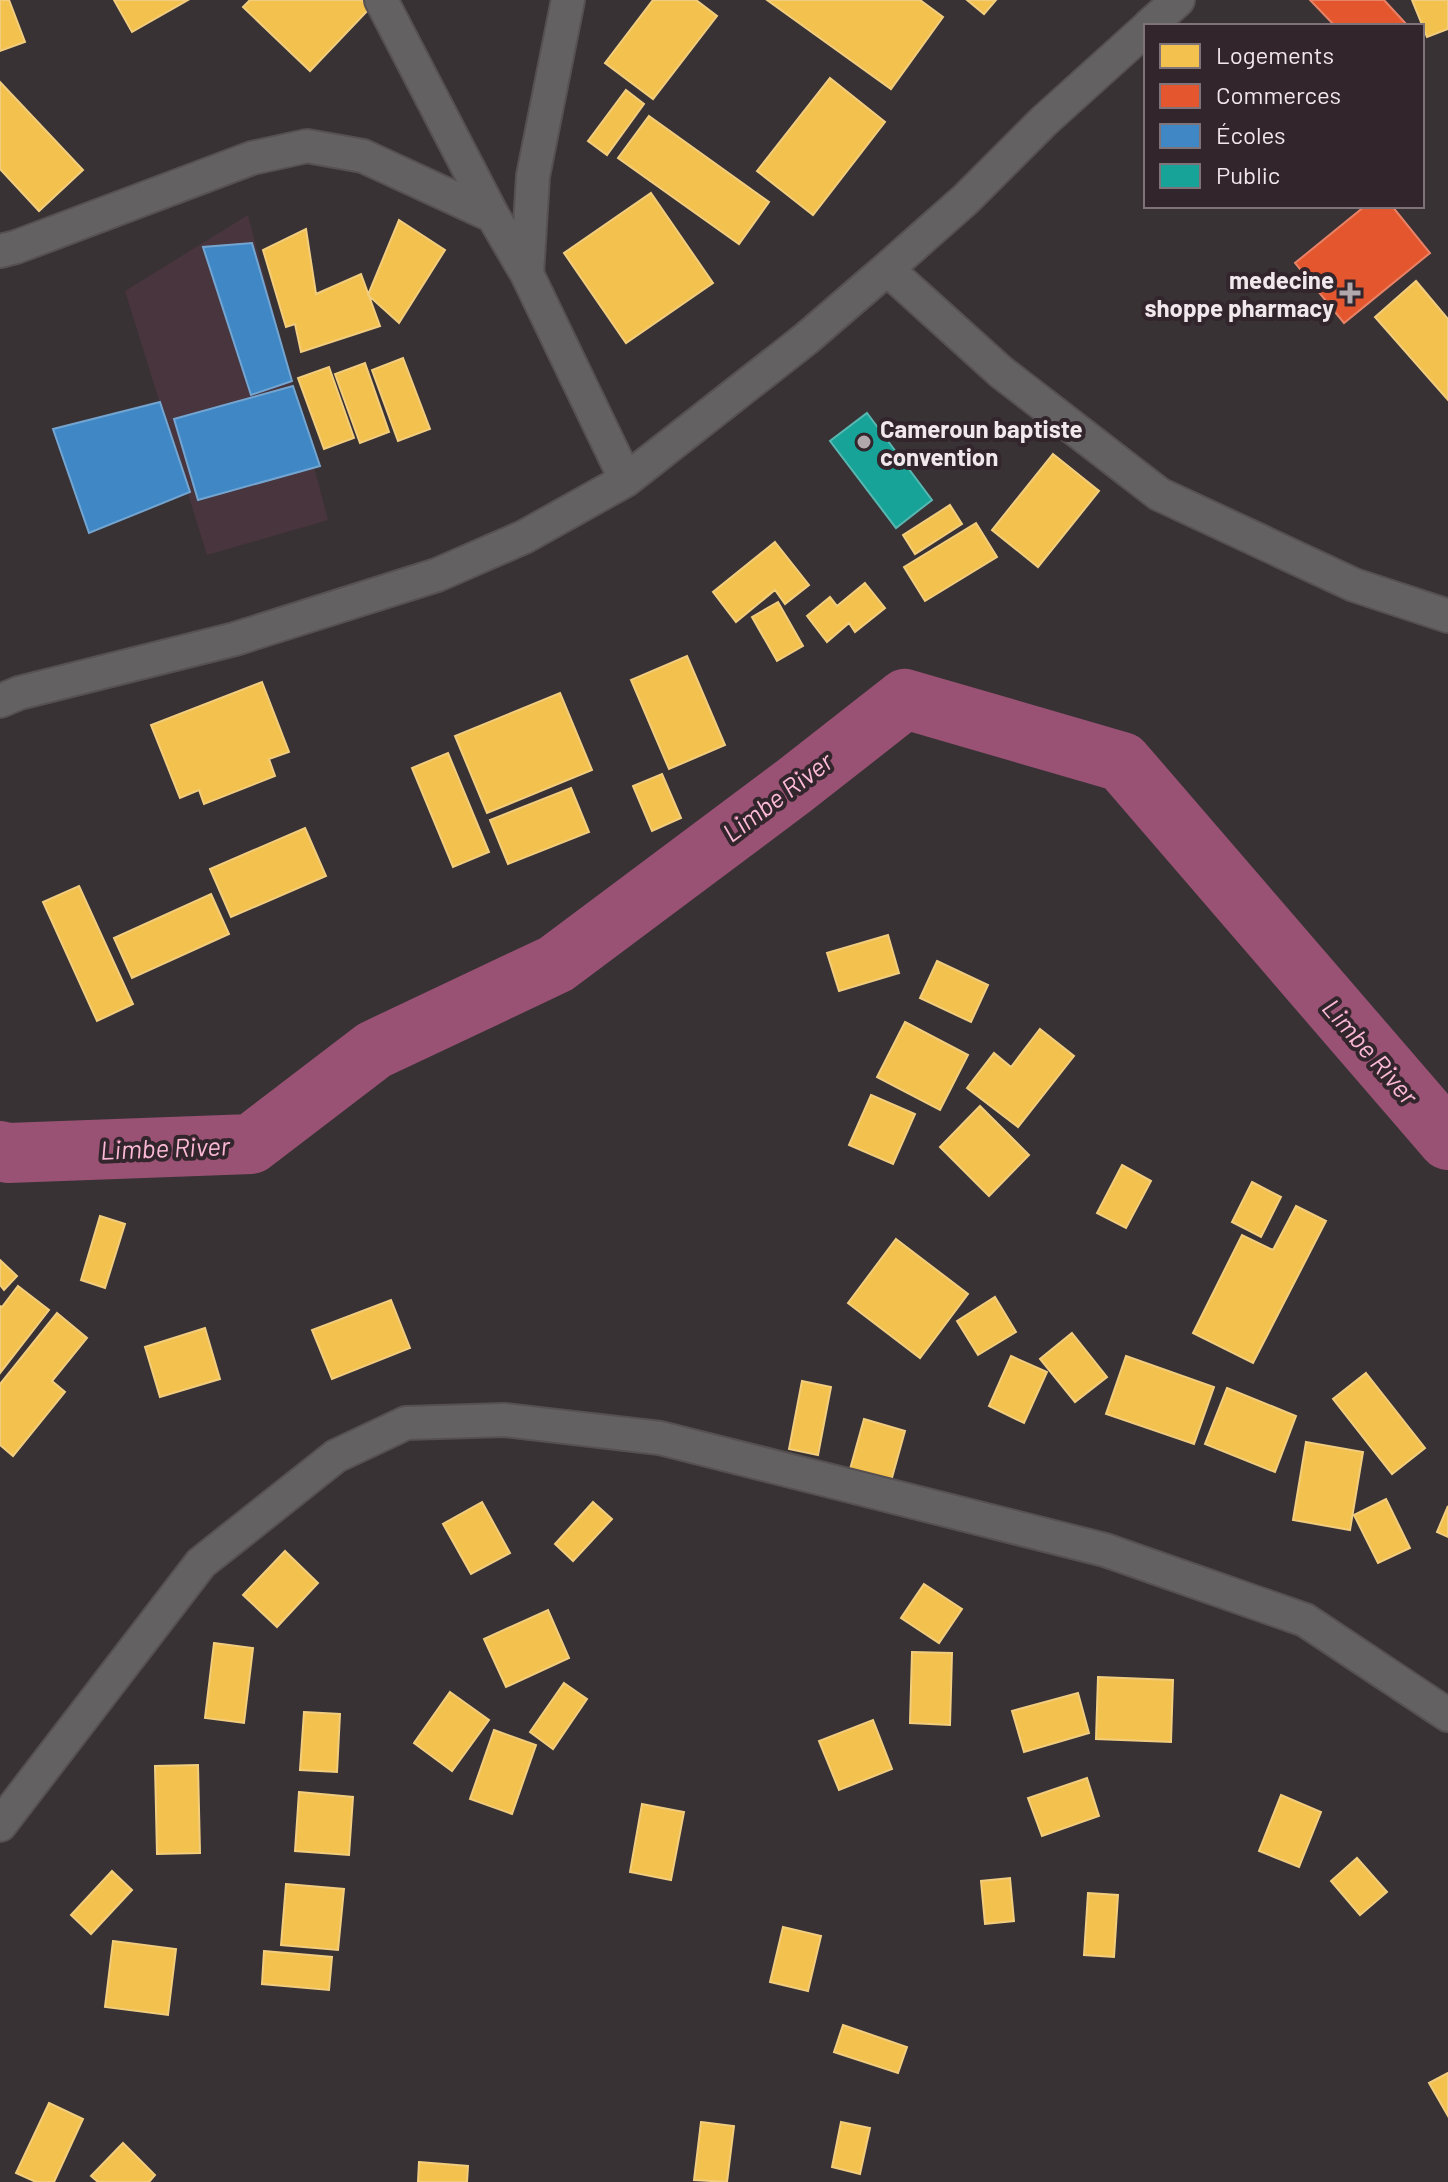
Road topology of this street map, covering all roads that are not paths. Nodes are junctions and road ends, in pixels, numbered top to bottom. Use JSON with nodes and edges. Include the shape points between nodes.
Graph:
{"nodes":[{"id":1,"x":381,"y":0,"type":"edge"},
{"id":2,"x":568,"y":0,"type":"edge"},
{"id":3,"x":1178,"y":0,"type":"edge"},
{"id":4,"x":1151,"y":24,"type":"edge"},
{"id":5,"x":1144,"y":31,"type":"edge"},
{"id":6,"x":493,"y":216,"type":"junction"},
{"id":7,"x":0,"y":251,"type":"edge"},
{"id":8,"x":887,"y":269,"type":"junction"},
{"id":9,"x":527,"y":274,"type":"junction"},
{"id":10,"x":626,"y":480,"type":"junction"},
{"id":11,"x":1448,"y":616,"type":"edge"},
{"id":12,"x":0,"y":701,"type":"edge"},
{"id":13,"x":1448,"y":1715,"type":"edge"},
{"id":14,"x":0,"y":1825,"type":"edge"}],
"edges":[{"from":1,"to":6,"type":"street"},
{"from":2,"to":9,"type":"street","via":[[533,176]]},
{"from":3,"to":4,"type":"street"},
{"from":5,"to":8,"type":"street"},
{"from":6,"to":7,"type":"street","via":[[363,156],[307,146],[252,158]]},
{"from":6,"to":9,"type":"street"},
{"from":8,"to":10,"type":"street"},
{"from":8,"to":11,"type":"street","via":[[1001,372],[1159,494],[1354,585]]},
{"from":9,"to":10,"type":"street"},
{"from":10,"to":12,"type":"street","via":[[524,537],[437,575],[235,639]]},
{"from":13,"to":14,"type":"street","via":[[1305,1620],[1105,1550],[660,1438],[504,1420],[406,1423],[336,1456],[201,1563]]}]}
